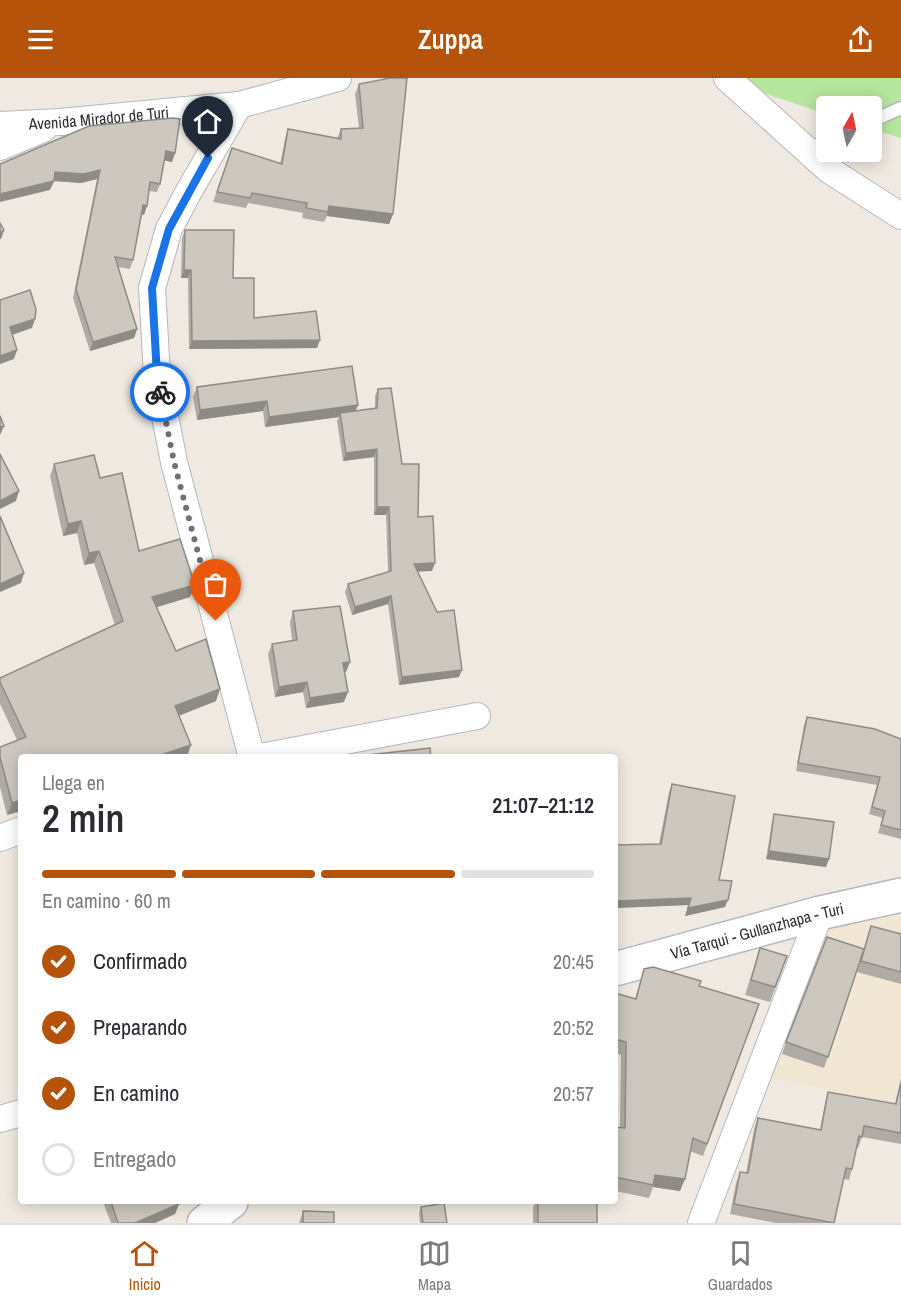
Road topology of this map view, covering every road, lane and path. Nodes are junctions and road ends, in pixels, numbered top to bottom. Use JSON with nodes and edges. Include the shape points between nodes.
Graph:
{"nodes":[{"id":1,"x":338,"y":78,"type":"edge"},
{"id":2,"x":728,"y":78,"type":"edge"},
{"id":3,"x":239,"y":105,"type":"junction"},
{"id":4,"x":901,"y":108,"type":"edge"},
{"id":5,"x":882,"y":117,"type":"edge"},
{"id":6,"x":60,"y":122,"type":"junction"},
{"id":7,"x":0,"y":125,"type":"edge"},
{"id":8,"x":816,"y":144,"type":"edge"},
{"id":9,"x":0,"y":147,"type":"edge"},
{"id":10,"x":825,"y":162,"type":"edge"},
{"id":11,"x":901,"y":216,"type":"edge"},
{"id":12,"x":477,"y":716,"type":"dead end"},
{"id":13,"x":253,"y":754,"type":"edge"},
{"id":14,"x":275,"y":754,"type":"edge"},
{"id":15,"x":18,"y":831,"type":"edge"},
{"id":16,"x":0,"y":838,"type":"edge"},
{"id":17,"x":901,"y":895,"type":"edge"},
{"id":18,"x":820,"y":913,"type":"junction"},
{"id":19,"x":618,"y":968,"type":"edge"},
{"id":20,"x":18,"y":1114,"type":"edge"},
{"id":21,"x":0,"y":1119,"type":"edge"},
{"id":22,"x":228,"y":1204,"type":"edge"},
{"id":23,"x":204,"y":1223,"type":"edge"},
{"id":24,"x":701,"y":1223,"type":"edge"}],
"edges":[{"from":1,"to":3,"type":"street","name":"Avenida Mirador de Turi"},
{"from":2,"to":8,"type":"street"},
{"from":3,"to":6,"type":"street","name":"Avenida Mirador de Turi"},
{"from":3,"to":13,"type":"street","via":[[169,229],[152,288],[157,375],[174,462]]},
{"from":4,"to":5,"type":"lane"},
{"from":6,"to":7,"type":"street","name":"Avenida Mirador de Turi"},
{"from":6,"to":9,"type":"street"},
{"from":10,"to":11,"type":"street","via":[[829,170]]},
{"from":12,"to":14,"type":"street"},
{"from":15,"to":16,"type":"street"},
{"from":17,"to":18,"type":"main road","name":"Vía Tarqui - Gullanzhapa - Turi"},
{"from":18,"to":19,"type":"main road","name":"Vía Tarqui - Gullanzhapa - Turi"},
{"from":18,"to":24,"type":"street"},
{"from":20,"to":21,"type":"street"},
{"from":22,"to":23,"type":"main road"}]}
